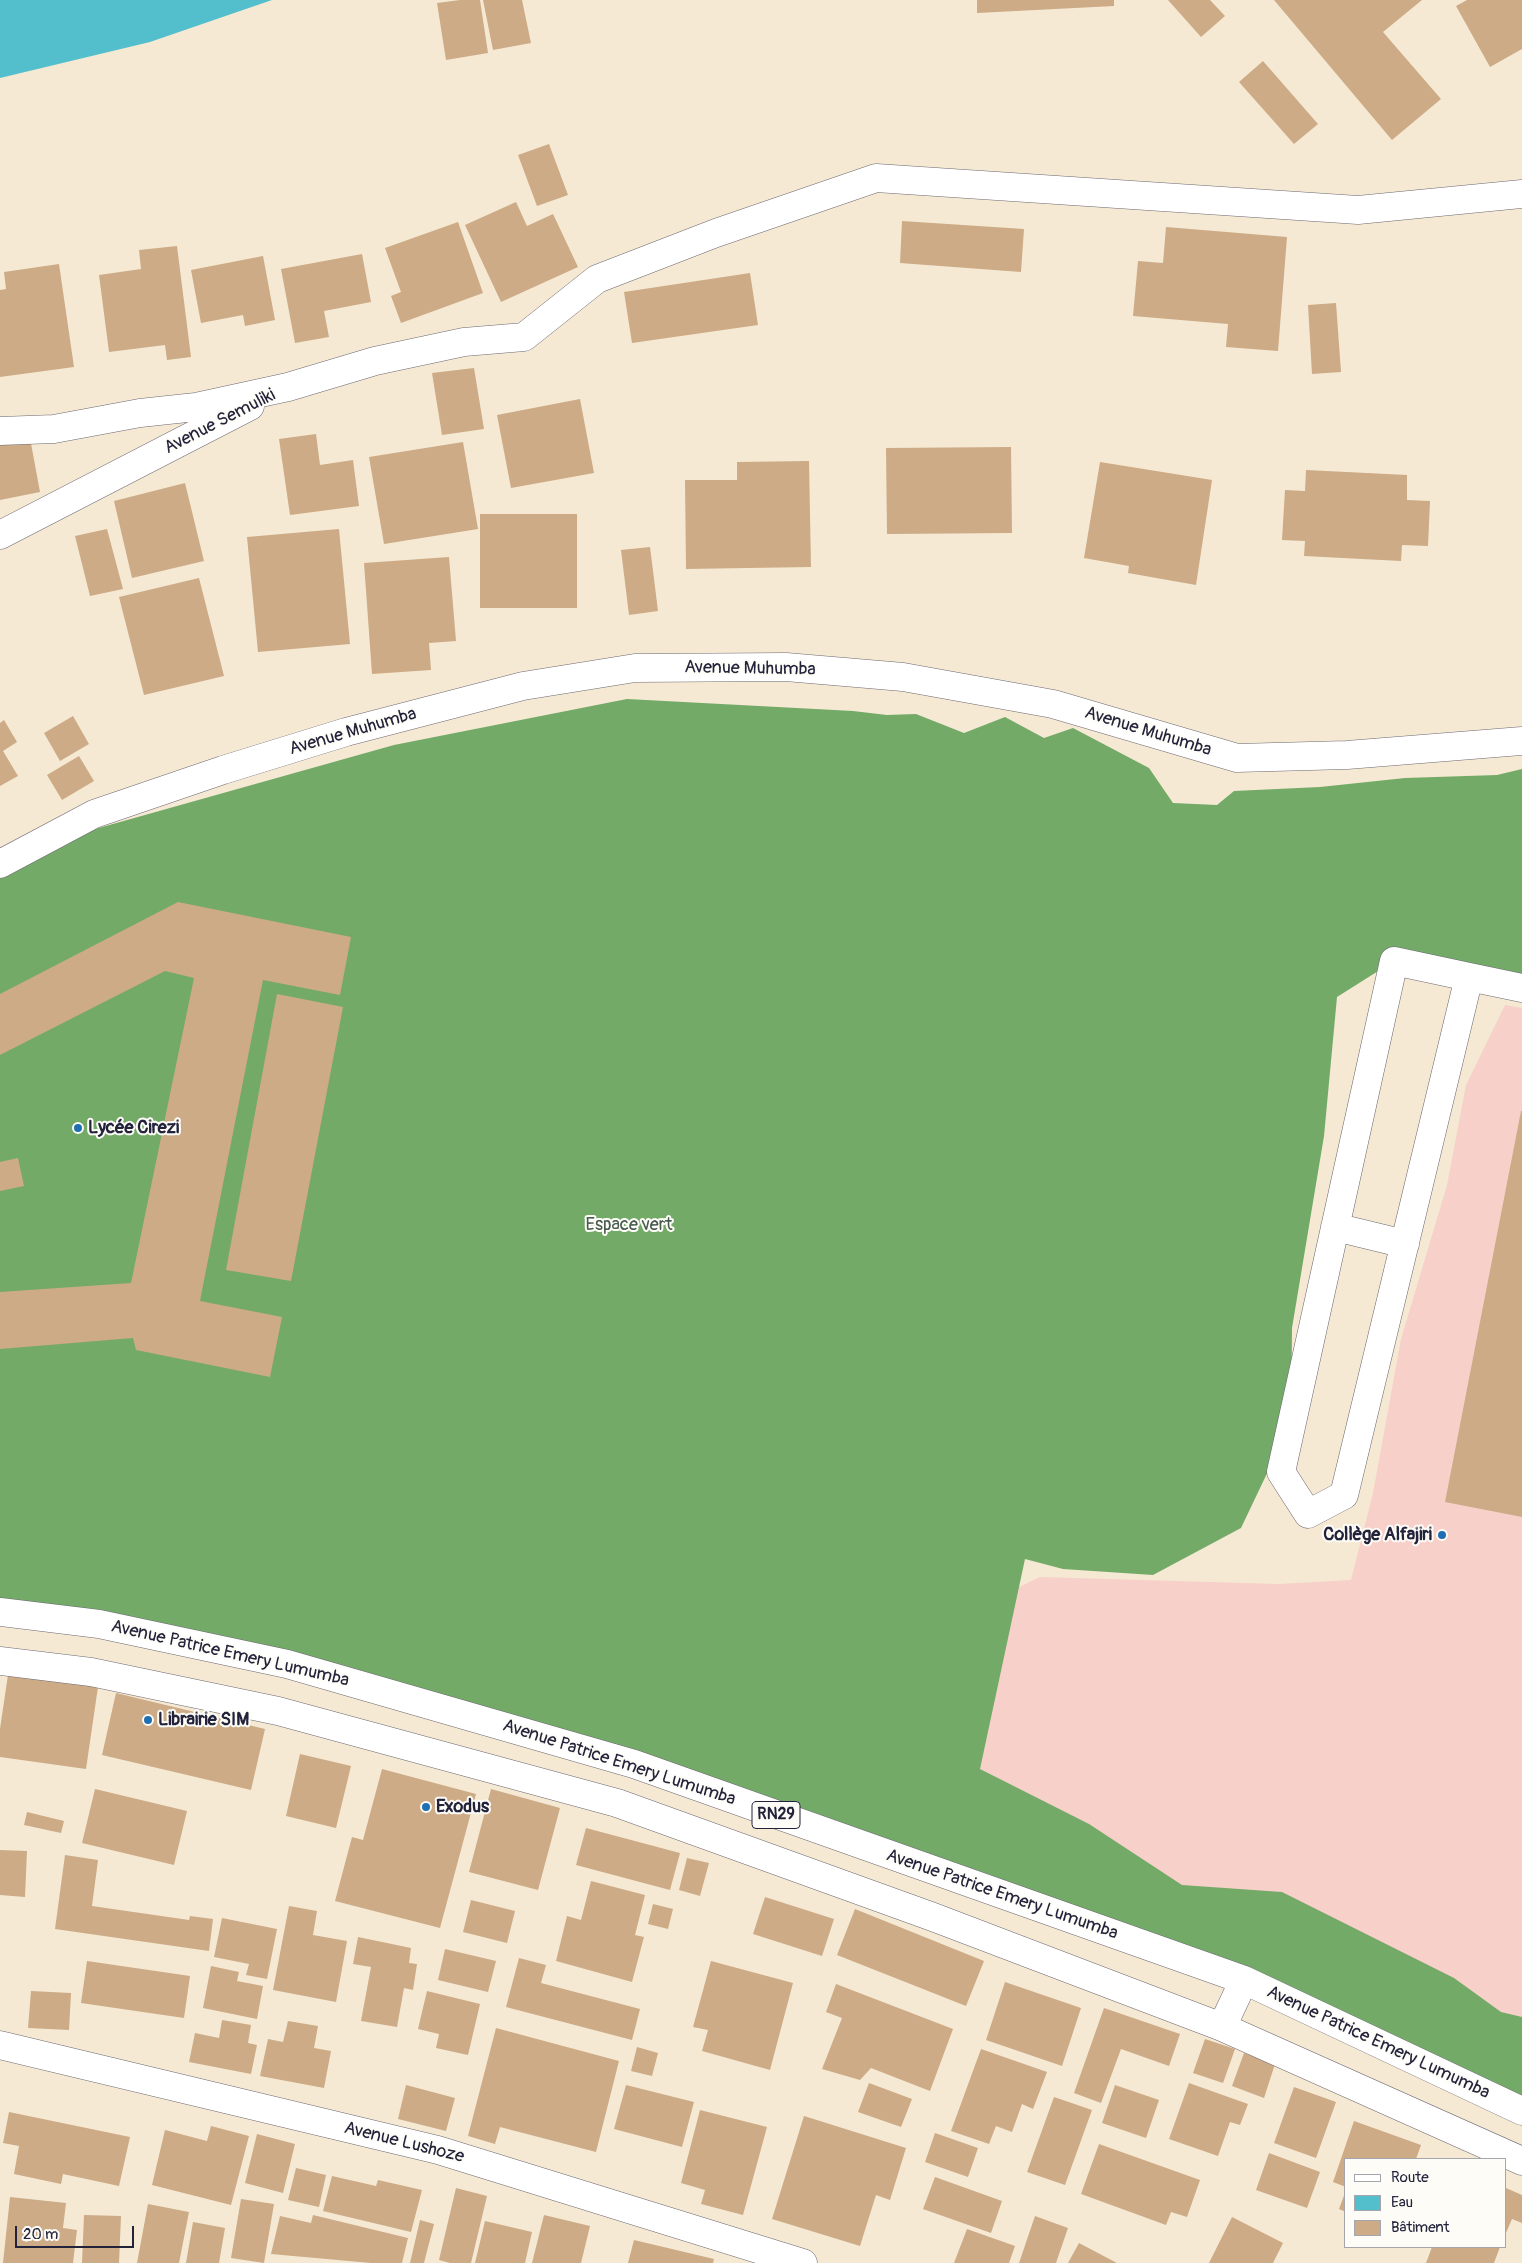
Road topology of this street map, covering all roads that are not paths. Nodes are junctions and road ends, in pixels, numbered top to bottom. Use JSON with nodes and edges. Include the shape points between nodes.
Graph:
{"nodes":[{"id":1,"x":1522,"y":194,"type":"edge"},
{"id":2,"x":288,"y":387,"type":"junction"},
{"id":3,"x":0,"y":431,"type":"edge"},
{"id":4,"x":0,"y":535,"type":"edge"},
{"id":5,"x":1522,"y":741,"type":"edge"},
{"id":6,"x":0,"y":864,"type":"edge"},
{"id":7,"x":1469,"y":977,"type":"junction"},
{"id":8,"x":1522,"y":988,"type":"edge"},
{"id":9,"x":1335,"y":1228,"type":"junction"},
{"id":10,"x":1405,"y":1244,"type":"junction"},
{"id":11,"x":0,"y":1612,"type":"edge"},
{"id":12,"x":0,"y":1661,"type":"edge"},
{"id":13,"x":1244,"y":1980,"type":"junction"},
{"id":14,"x":1222,"y":2027,"type":"junction"},
{"id":15,"x":0,"y":2045,"type":"edge"},
{"id":16,"x":1522,"y":2111,"type":"edge"},
{"id":17,"x":1522,"y":2161,"type":"edge"},
{"id":18,"x":803,"y":2263,"type":"edge"}],
"edges":[{"from":1,"to":2,"type":"street","via":[[1358,210],[876,178],[716,233],[597,279],[524,337],[455,344],[375,361]]},
{"from":2,"to":3,"type":"street","name":"Avenue Semuliki","via":[[196,407],[140,413],[54,429]]},
{"from":2,"to":4,"type":"street","name":"Avenue Semuliki"},
{"from":5,"to":6,"type":"street","name":"Avenue Muhumba","via":[[1346,755],[1237,758],[1053,704],[903,677],[786,667],[635,668],[523,686],[346,732],[94,814]]},
{"from":7,"to":8,"type":"street"},
{"from":7,"to":9,"type":"street","via":[[1394,961]]},
{"from":7,"to":10,"type":"street"},
{"from":9,"to":10,"type":"street"},
{"from":9,"to":10,"type":"street","via":[[1281,1472],[1308,1514],[1344,1495]]},
{"from":11,"to":13,"type":"street","name":"Avenue Patrice Emery Lumumba","number":"RN29","via":[[99,1624],[287,1664],[634,1764]]},
{"from":12,"to":14,"type":"street","number":"RN29","via":[[91,1672],[278,1711],[617,1803],[933,1917]]},
{"from":13,"to":14,"type":"street"},
{"from":13,"to":16,"type":"street","name":"Avenue Patrice Emery Lumumba","number":"RN29"},
{"from":14,"to":17,"type":"street","number":"RN29"},
{"from":15,"to":18,"type":"street","name":"Avenue Lushoze","via":[[438,2150]]}]}
